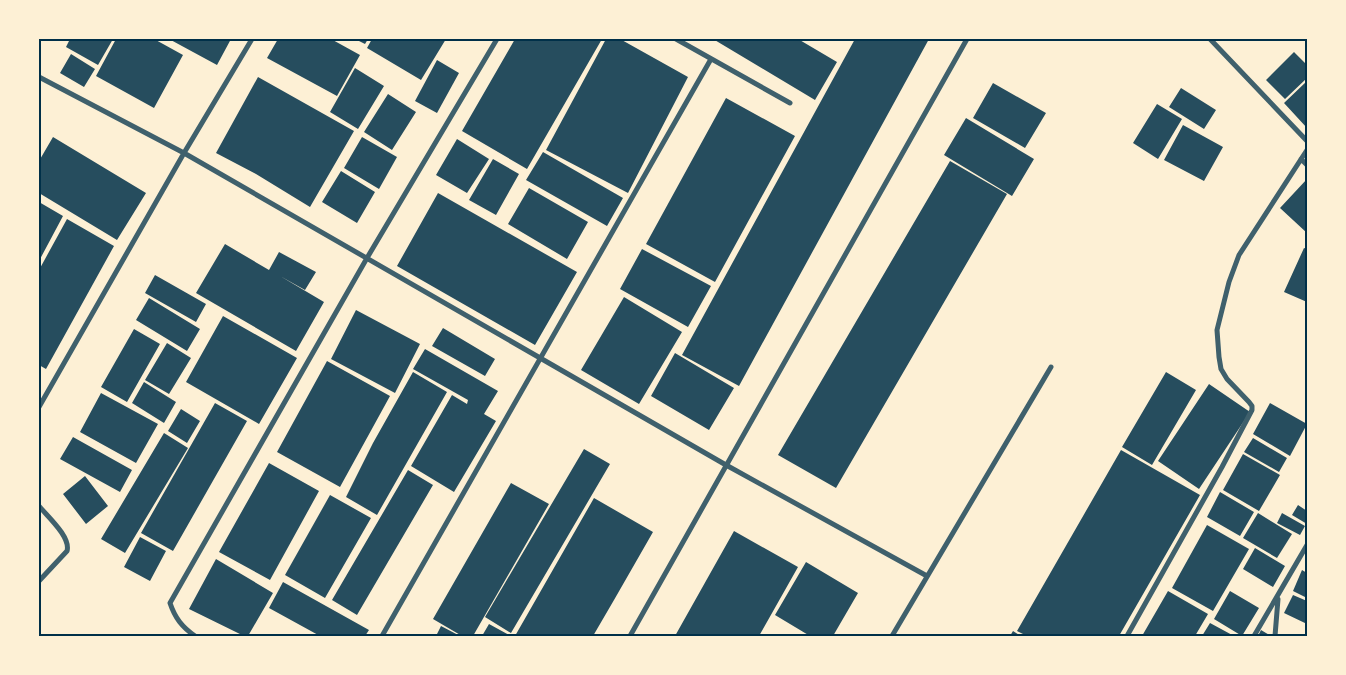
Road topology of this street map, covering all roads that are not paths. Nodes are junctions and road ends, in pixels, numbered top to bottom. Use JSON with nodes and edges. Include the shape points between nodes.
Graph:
{"nodes":[{"id":1,"x":252,"y":39,"type":"edge"},
{"id":2,"x":497,"y":39,"type":"edge"},
{"id":3,"x":676,"y":39,"type":"edge"},
{"id":4,"x":967,"y":39,"type":"edge"},
{"id":5,"x":1210,"y":39,"type":"edge"},
{"id":6,"x":711,"y":59,"type":"junction"},
{"id":7,"x":39,"y":77,"type":"edge"},
{"id":8,"x":790,"y":103,"type":"dead end"},
{"id":9,"x":1307,"y":141,"type":"edge"},
{"id":10,"x":1307,"y":150,"type":"edge"},
{"id":11,"x":184,"y":153,"type":"junction"},
{"id":12,"x":1301,"y":158,"type":"junction"},
{"id":13,"x":1307,"y":165,"type":"edge"},
{"id":14,"x":367,"y":258,"type":"junction"},
{"id":15,"x":540,"y":358,"type":"junction"},
{"id":16,"x":1051,"y":367,"type":"dead end"},
{"id":17,"x":39,"y":407,"type":"edge"},
{"id":18,"x":726,"y":465,"type":"junction"},
{"id":19,"x":39,"y":506,"type":"edge"},
{"id":20,"x":1307,"y":545,"type":"edge"},
{"id":21,"x":927,"y":576,"type":"junction"},
{"id":22,"x":39,"y":581,"type":"edge"},
{"id":23,"x":1278,"y":596,"type":"junction"},
{"id":24,"x":195,"y":636,"type":"edge"},
{"id":25,"x":382,"y":636,"type":"edge"},
{"id":26,"x":630,"y":636,"type":"edge"},
{"id":27,"x":892,"y":636,"type":"edge"},
{"id":28,"x":1127,"y":636,"type":"edge"},
{"id":29,"x":1254,"y":636,"type":"edge"},
{"id":30,"x":1275,"y":636,"type":"edge"}],
"edges":[{"from":1,"to":11,"type":"street"},
{"from":2,"to":14,"type":"street"},
{"from":3,"to":6,"type":"street"},
{"from":4,"to":18,"type":"street"},
{"from":5,"to":9,"type":"street"},
{"from":6,"to":8,"type":"street"},
{"from":6,"to":15,"type":"street"},
{"from":7,"to":11,"type":"street"},
{"from":10,"to":12,"type":"street"},
{"from":11,"to":14,"type":"street"},
{"from":11,"to":17,"type":"street"},
{"from":12,"to":13,"type":"street"},
{"from":12,"to":28,"type":"street","via":[[1239,255],[1217,330],[1221,369],[1250,402],[1252,410]]},
{"from":14,"to":15,"type":"street"},
{"from":14,"to":24,"type":"street","via":[[170,603],[174,616]]},
{"from":15,"to":18,"type":"street"},
{"from":15,"to":25,"type":"street"},
{"from":16,"to":21,"type":"street"},
{"from":18,"to":21,"type":"street"},
{"from":18,"to":26,"type":"street"},
{"from":19,"to":22,"type":"street","via":[[68,544],[67,550]]},
{"from":20,"to":23,"type":"street"},
{"from":21,"to":27,"type":"street"},
{"from":23,"to":29,"type":"street"},
{"from":23,"to":30,"type":"street"}]}
